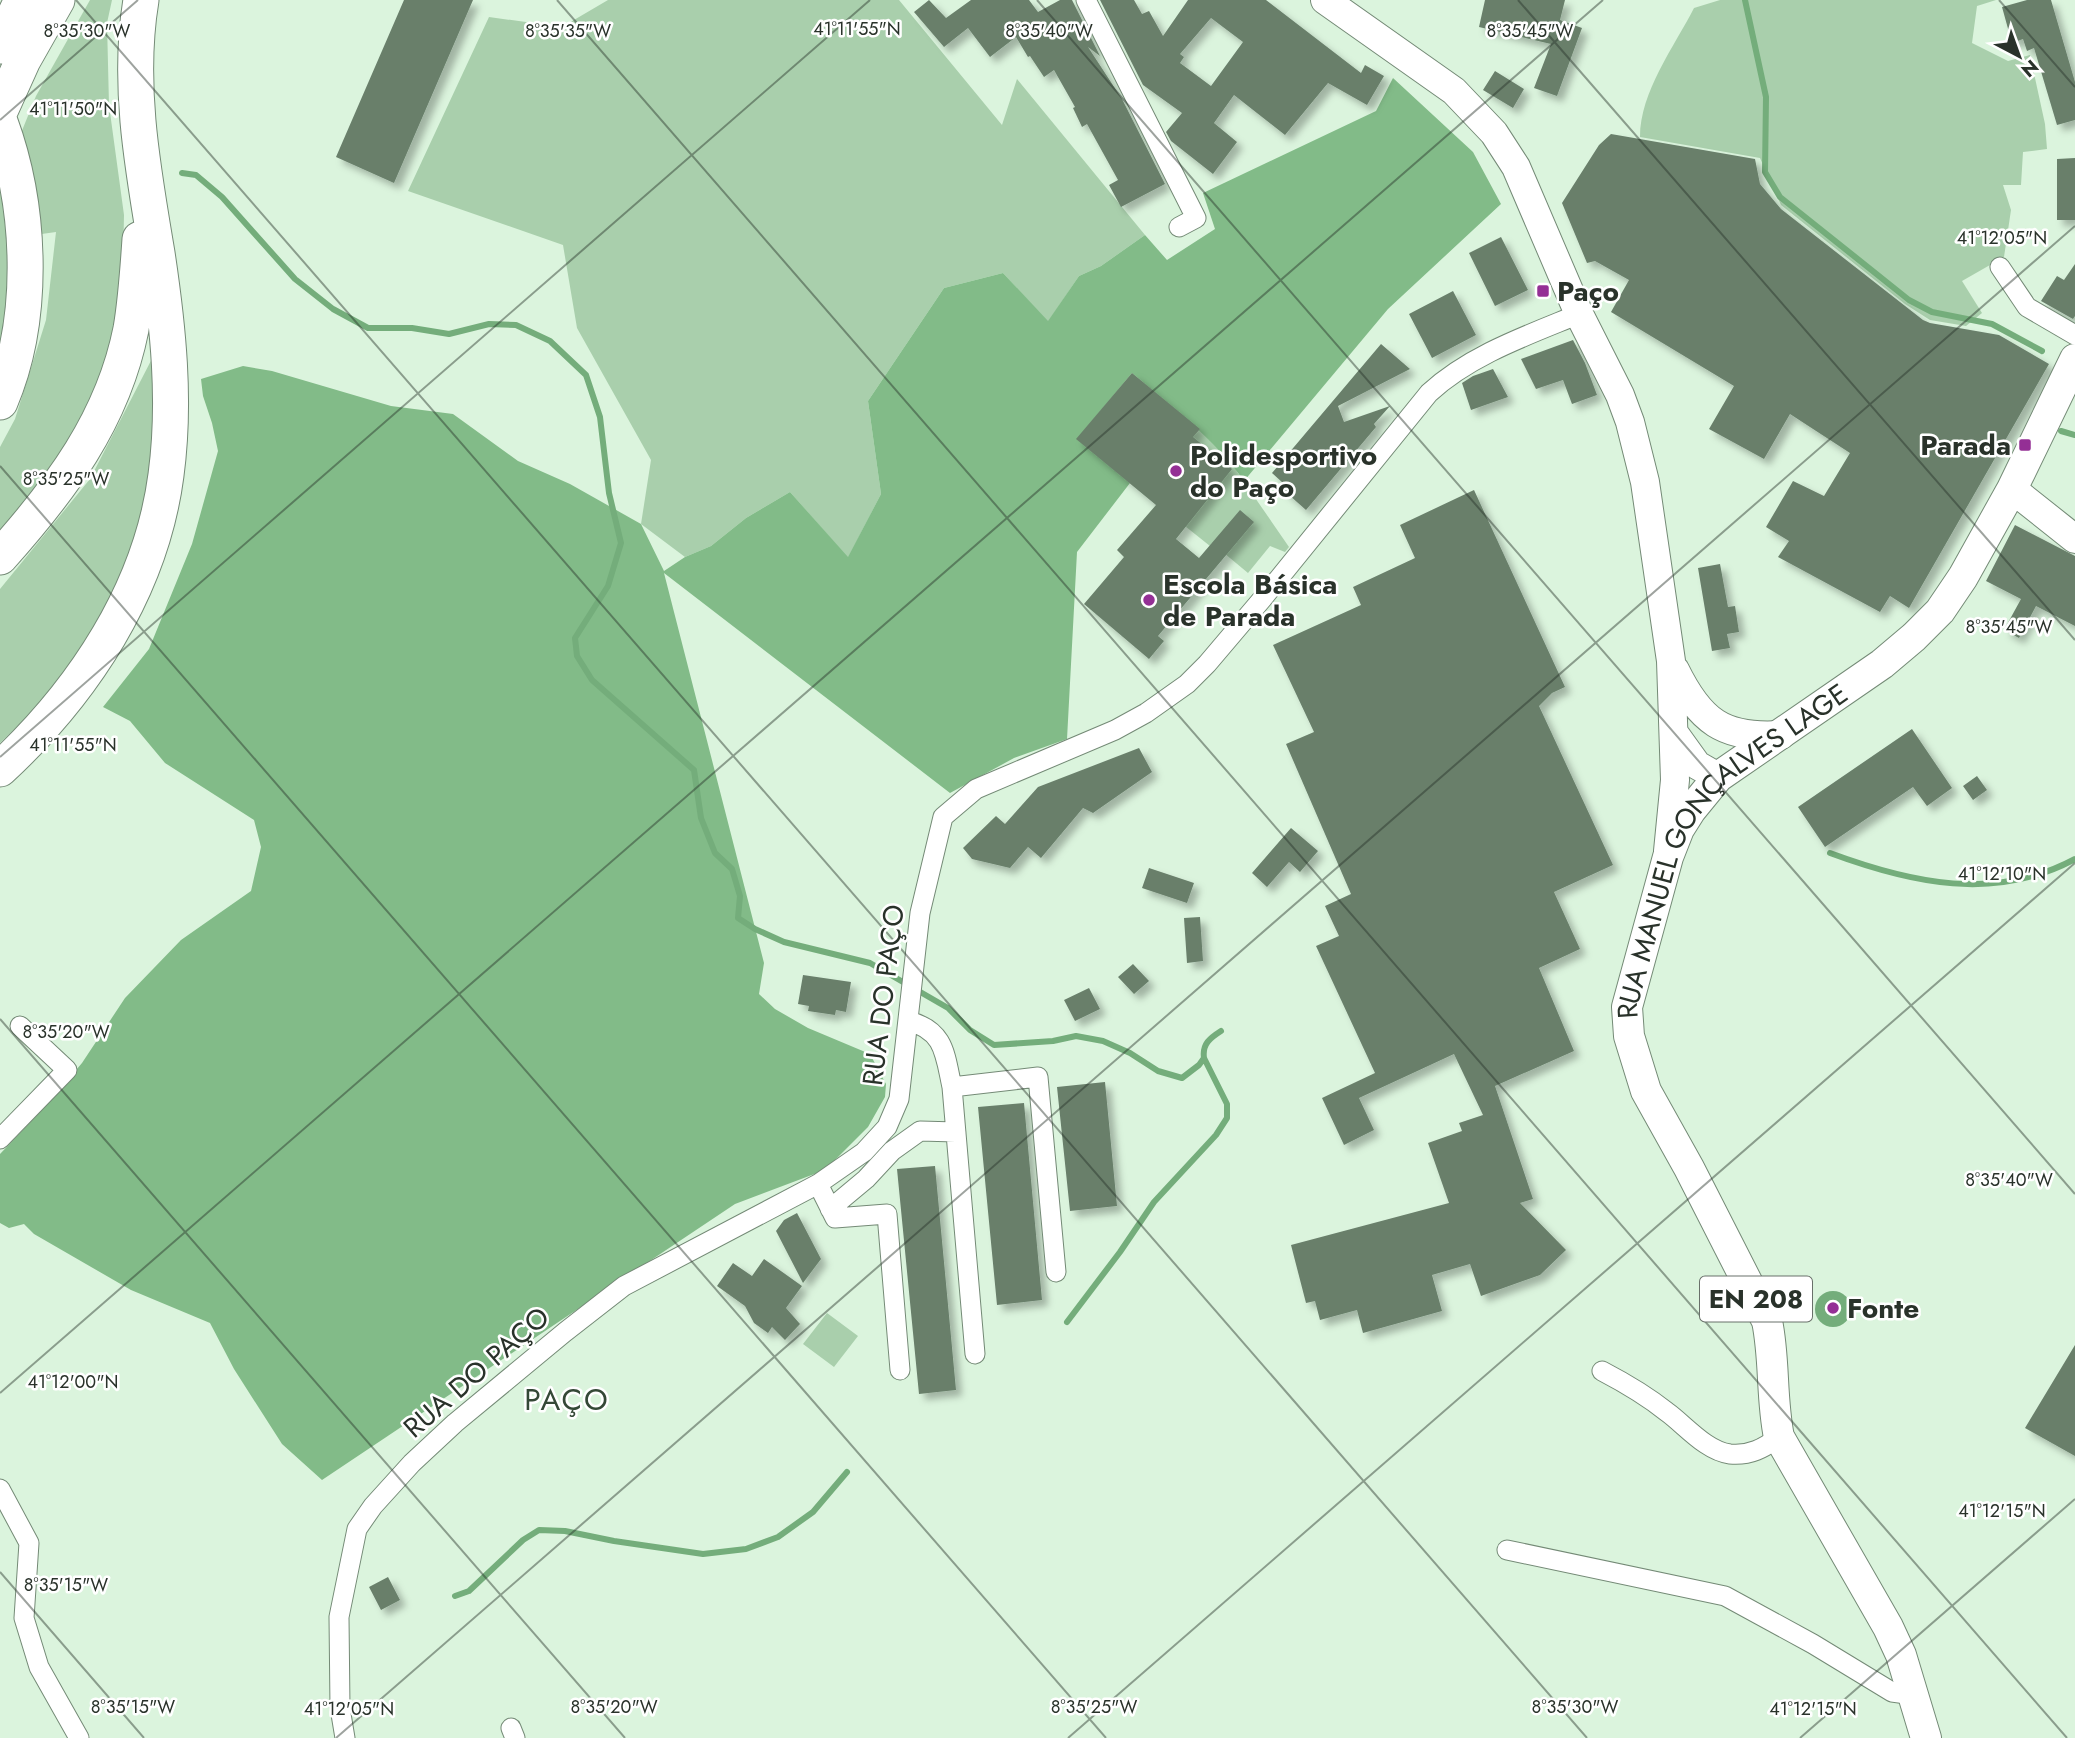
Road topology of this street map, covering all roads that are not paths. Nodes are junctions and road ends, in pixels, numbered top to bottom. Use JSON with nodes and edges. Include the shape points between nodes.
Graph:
{"nodes":[{"id":1,"x":22,"y":0,"type":"edge"},
{"id":2,"x":57,"y":0,"type":"edge"},
{"id":3,"x":141,"y":0,"type":"edge"},
{"id":4,"x":1086,"y":0,"type":"edge"},
{"id":5,"x":1325,"y":0,"type":"edge"},
{"id":6,"x":0,"y":46,"type":"edge"},
{"id":7,"x":0,"y":111,"type":"edge"},
{"id":8,"x":0,"y":122,"type":"edge"},
{"id":9,"x":144,"y":182,"type":"junction"},
{"id":10,"x":1179,"y":227,"type":"dead end"},
{"id":11,"x":2000,"y":267,"type":"dead end"},
{"id":12,"x":1579,"y":314,"type":"junction"},
{"id":13,"x":2075,"y":335,"type":"edge"},
{"id":14,"x":2075,"y":359,"type":"edge"},
{"id":15,"x":0,"y":402,"type":"edge"},
{"id":16,"x":2012,"y":489,"type":"junction"},
{"id":17,"x":2075,"y":539,"type":"edge"},
{"id":18,"x":0,"y":557,"type":"edge"},
{"id":19,"x":1671,"y":661,"type":"junction"},
{"id":20,"x":1674,"y":733,"type":"junction"},
{"id":21,"x":1781,"y":735,"type":"junction"},
{"id":22,"x":0,"y":769,"type":"edge"},
{"id":23,"x":1718,"y":777,"type":"junction"},
{"id":24,"x":1668,"y":857,"type":"junction"},
{"id":25,"x":908,"y":1021,"type":"junction"},
{"id":26,"x":20,"y":1026,"type":"dead end"},
{"id":27,"x":952,"y":1087,"type":"junction"},
{"id":28,"x":956,"y":1132,"type":"junction"},
{"id":29,"x":0,"y":1139,"type":"edge"},
{"id":30,"x":818,"y":1184,"type":"junction"},
{"id":31,"x":830,"y":1209,"type":"junction"},
{"id":32,"x":1056,"y":1272,"type":"dead end"},
{"id":33,"x":975,"y":1354,"type":"dead end"},
{"id":34,"x":900,"y":1370,"type":"dead end"},
{"id":35,"x":1602,"y":1371,"type":"dead end"},
{"id":36,"x":1779,"y":1437,"type":"junction"},
{"id":37,"x":0,"y":1489,"type":"edge"},
{"id":38,"x":1507,"y":1550,"type":"dead end"},
{"id":39,"x":1914,"y":1695,"type":"junction"},
{"id":40,"x":79,"y":1738,"type":"edge"},
{"id":41,"x":345,"y":1738,"type":"edge"},
{"id":42,"x":1926,"y":1738,"type":"edge"}],
"edges":[{"from":1,"to":6,"type":"highway"},
{"from":2,"to":7,"type":"highway"},
{"from":3,"to":9,"type":"highway","via":[[136,52]]},
{"from":4,"to":10,"type":"street","via":[[1196,218]]},
{"from":5,"to":12,"type":"street","via":[[1454,91],[1488,125],[1516,167]]},
{"from":8,"to":15,"type":"highway","via":[[14,169],[26,272],[20,329]]},
{"from":9,"to":18,"type":"highway","via":[[137,287],[119,374],[82,455]]},
{"from":9,"to":22,"type":"highway","via":[[164,307],[171,394],[166,477],[157,518],[129,599],[86,673],[32,739]]},
{"from":11,"to":13,"type":"street","via":[[2027,307]]},
{"from":12,"to":19,"type":"street","via":[[1620,395],[1638,449]]},
{"from":12,"to":25,"type":"street","name":"RUA DO PAÇO","via":[[1464,366],[1429,393],[1187,684],[1115,730],[976,789],[943,817],[919,913]]},
{"from":14,"to":16,"type":"main road","name":"RUA MANUEL GONÇALVES LAGE","number":"EN 208"},
{"from":16,"to":17,"type":"street"},
{"from":16,"to":21,"type":"main road","name":"RUA MANUEL GONÇALVES LAGE","number":"EN 208","via":[[1940,611],[1882,664]]},
{"from":19,"to":20,"type":"street"},
{"from":19,"to":21,"type":"street","via":[[1695,705],[1716,722],[1741,735]]},
{"from":20,"to":23,"type":"street","via":[[1697,765]]},
{"from":20,"to":24,"type":"street"},
{"from":21,"to":23,"type":"main road","name":"RUA MANUEL GONÇALVES LAGE","number":"EN 208"},
{"from":23,"to":24,"type":"main road","name":"RUA MANUEL GONÇALVES LAGE","number":"EN 208","via":[[1679,829]]},
{"from":24,"to":36,"type":"main road","name":"RUA MANUEL GONÇALVES LAGE","number":"EN 208","via":[[1627,1007],[1629,1036],[1646,1091],[1767,1321]]},
{"from":25,"to":27,"type":"street","via":[[922,1024],[943,1046]]},
{"from":25,"to":30,"type":"street","name":"RUA DO PAÇO","via":[[899,1099],[887,1127],[864,1152]]},
{"from":26,"to":29,"type":"street","via":[[67,1070]]},
{"from":27,"to":28,"type":"street"},
{"from":27,"to":32,"type":"street","via":[[1038,1077]]},
{"from":28,"to":31,"type":"street","via":[[920,1131]]},
{"from":28,"to":33,"type":"street"},
{"from":30,"to":31,"type":"street"},
{"from":30,"to":41,"type":"street","name":"RUA DO PAÇO","via":[[624,1286],[455,1423],[373,1506],[356,1529],[339,1617],[340,1708]]},
{"from":31,"to":34,"type":"street","via":[[835,1219],[887,1214]]},
{"from":35,"to":36,"type":"street","via":[[1728,1454],[1759,1452]]},
{"from":36,"to":39,"type":"main road","name":"RUA MANUEL GONÇALVES LAGE","number":"EN 208","via":[[1888,1627]]},
{"from":37,"to":40,"type":"street","via":[[29,1543],[24,1618],[39,1667]]},
{"from":38,"to":39,"type":"street","via":[[1726,1596],[1892,1692]]},
{"from":39,"to":42,"type":"main road","name":"RUA MANUEL GONÇALVES LAGE","number":"EN 208"}]}
